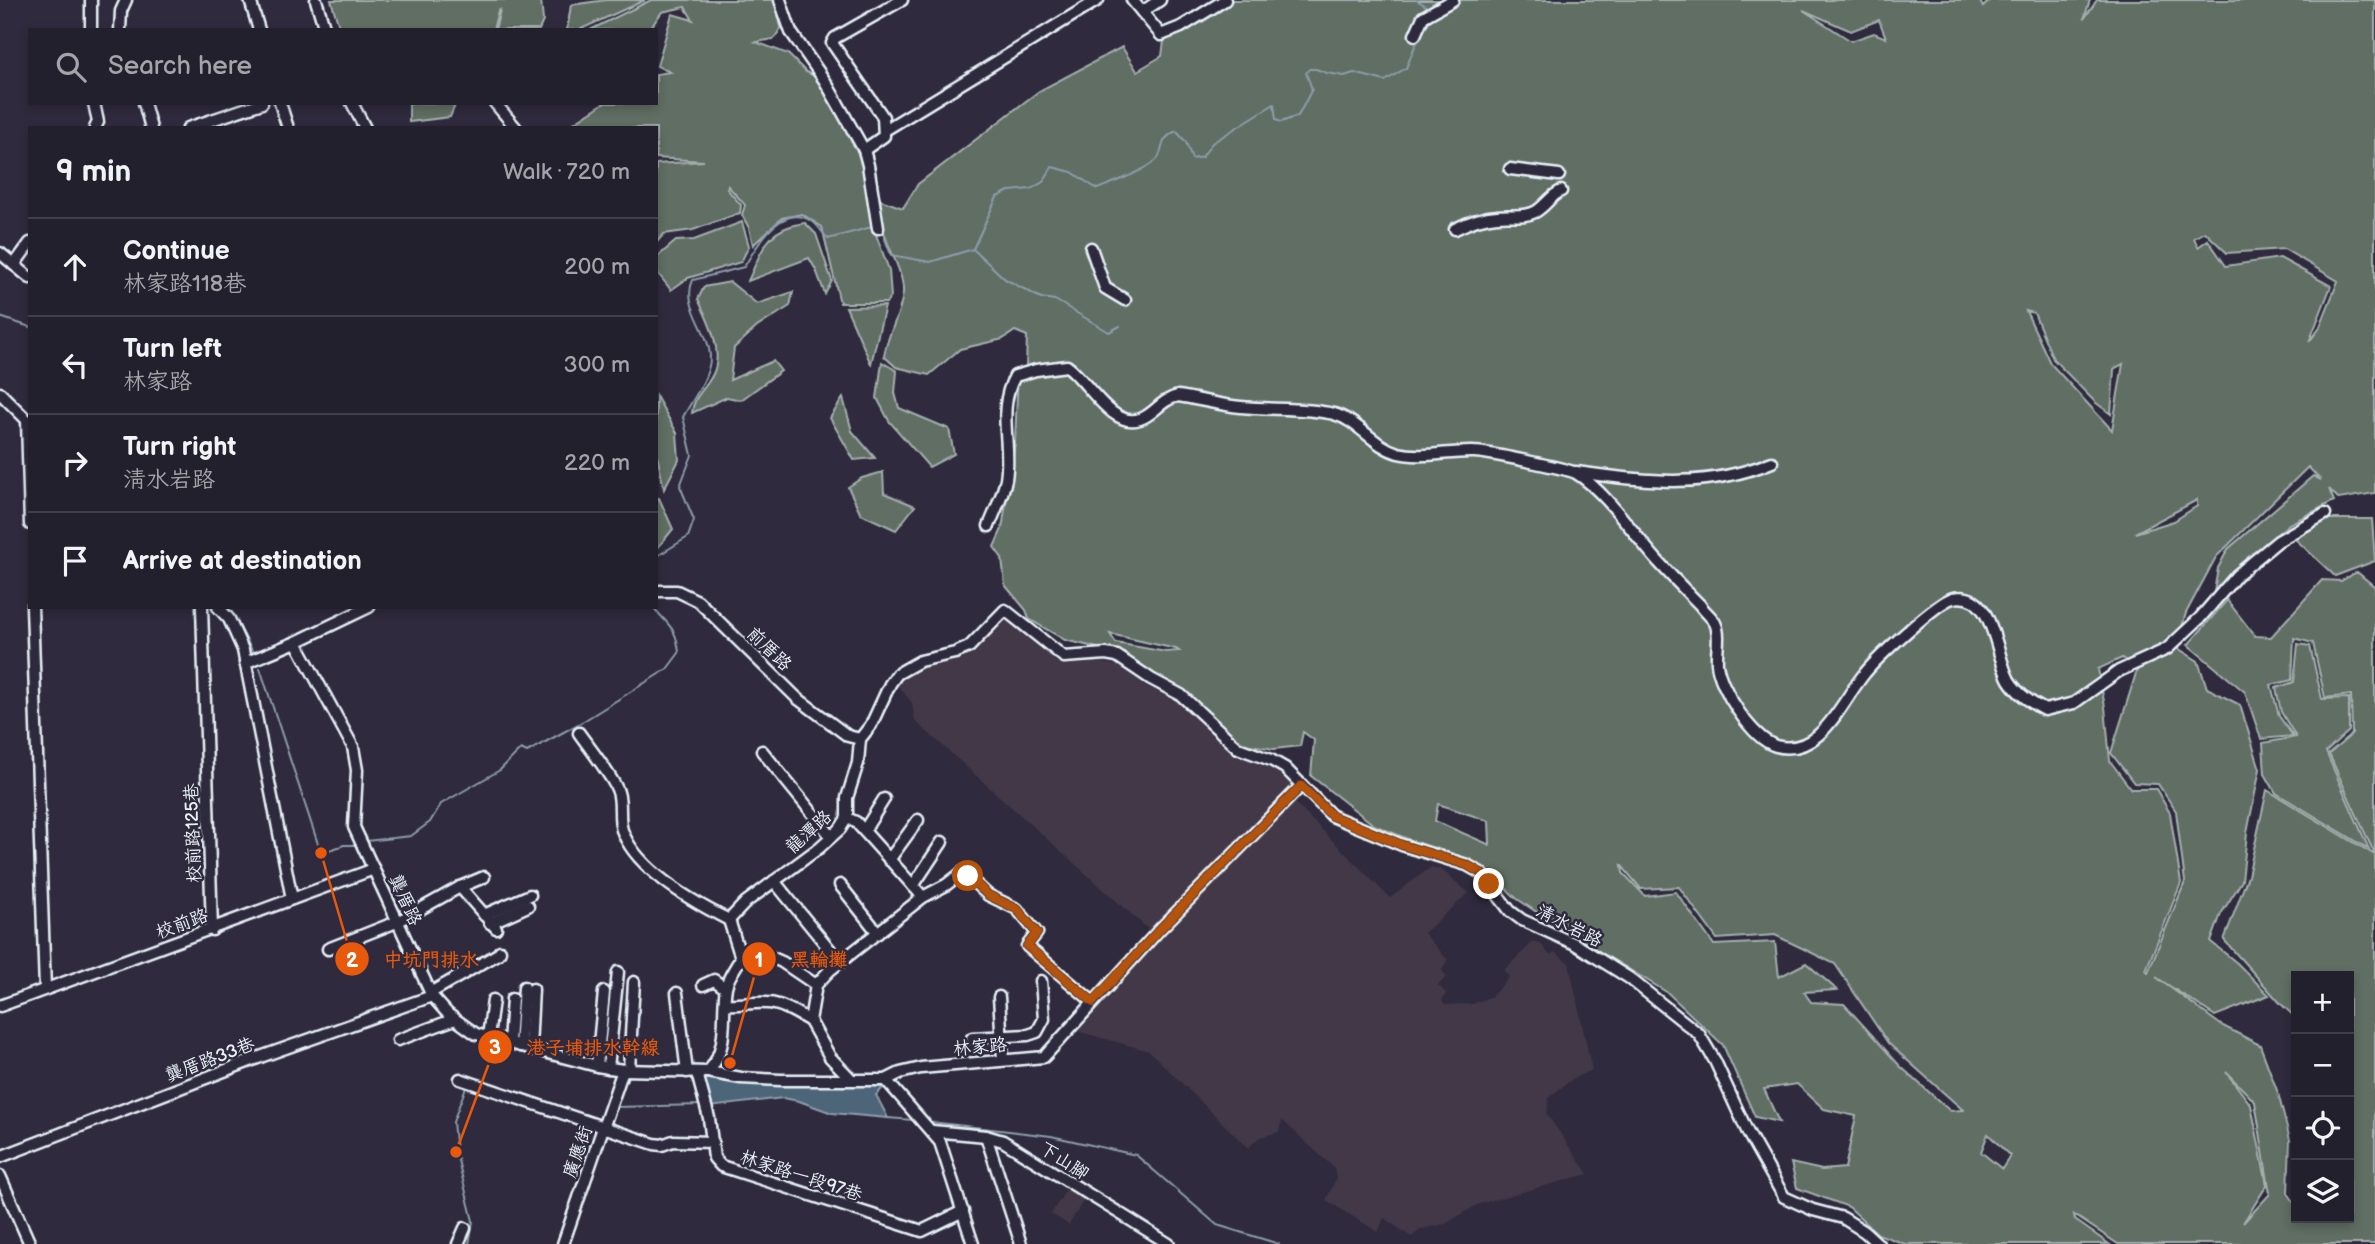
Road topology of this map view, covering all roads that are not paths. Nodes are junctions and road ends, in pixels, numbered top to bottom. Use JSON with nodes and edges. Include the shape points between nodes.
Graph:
{"nodes":[{"id":1,"x":91,"y":0,"type":"edge"},
{"id":2,"x":126,"y":0,"type":"edge"},
{"id":3,"x":250,"y":0,"type":"edge"},
{"id":4,"x":316,"y":0,"type":"edge"},
{"id":5,"x":780,"y":0,"type":"edge"},
{"id":6,"x":902,"y":0,"type":"edge"},
{"id":7,"x":1098,"y":0,"type":"edge"},
{"id":8,"x":1132,"y":0,"type":"edge"},
{"id":9,"x":1160,"y":0,"type":"edge"},
{"id":10,"x":1224,"y":0,"type":"edge"},
{"id":11,"x":1453,"y":0,"type":"edge"},
{"id":12,"x":1142,"y":12,"type":"junction"},
{"id":13,"x":91,"y":28,"type":"edge"},
{"id":14,"x":120,"y":28,"type":"edge"},
{"id":15,"x":258,"y":28,"type":"edge"},
{"id":16,"x":324,"y":28,"type":"edge"},
{"id":17,"x":1415,"y":34,"type":"dead end"},
{"id":18,"x":94,"y":105,"type":"edge"},
{"id":19,"x":145,"y":105,"type":"edge"},
{"id":20,"x":257,"y":105,"type":"edge"},
{"id":21,"x":281,"y":105,"type":"edge"},
{"id":22,"x":353,"y":105,"type":"edge"},
{"id":23,"x":497,"y":105,"type":"edge"},
{"id":24,"x":210,"y":124,"type":"edge"},
{"id":25,"x":96,"y":126,"type":"edge"},
{"id":26,"x":150,"y":126,"type":"edge"},
{"id":27,"x":287,"y":126,"type":"edge"},
{"id":28,"x":364,"y":126,"type":"edge"},
{"id":29,"x":514,"y":126,"type":"edge"},
{"id":30,"x":885,"y":130,"type":"junction"},
{"id":31,"x":864,"y":150,"type":"junction"},
{"id":32,"x":1510,"y":169,"type":"dead end"},
{"id":33,"x":1559,"y":175,"type":"dead end"},
{"id":34,"x":1561,"y":191,"type":"dead end"},
{"id":35,"x":877,"y":224,"type":"dead end"},
{"id":36,"x":1455,"y":229,"type":"dead end"},
{"id":37,"x":28,"y":246,"type":"edge"},
{"id":38,"x":1091,"y":248,"type":"dead end"},
{"id":39,"x":0,"y":253,"type":"edge"},
{"id":40,"x":14,"y":265,"type":"junction"},
{"id":41,"x":28,"y":276,"type":"edge"},
{"id":42,"x":1125,"y":300,"type":"dead end"},
{"id":43,"x":0,"y":393,"type":"edge"},
{"id":44,"x":28,"y":422,"type":"edge"},
{"id":45,"x":1772,"y":461,"type":"dead end"},
{"id":46,"x":1575,"y":472,"type":"junction"},
{"id":47,"x":2325,"y":514,"type":"dead end"},
{"id":48,"x":989,"y":527,"type":"dead end"},
{"id":49,"x":658,"y":591,"type":"edge"},
{"id":50,"x":32,"y":609,"type":"edge"},
{"id":51,"x":202,"y":609,"type":"edge"},
{"id":52,"x":220,"y":609,"type":"edge"},
{"id":53,"x":365,"y":609,"type":"edge"},
{"id":54,"x":1005,"y":610,"type":"joint"},
{"id":55,"x":296,"y":642,"type":"junction"},
{"id":56,"x":245,"y":663,"type":"junction"},
{"id":57,"x":579,"y":733,"type":"dead end"},
{"id":58,"x":860,"y":739,"type":"junction"},
{"id":59,"x":762,"y":751,"type":"dead end"},
{"id":60,"x":1301,"y":786,"type":"junction"},
{"id":61,"x":884,"y":799,"type":"dead end"},
{"id":62,"x":848,"y":818,"type":"junction"},
{"id":63,"x":918,"y":820,"type":"dead end"},
{"id":64,"x":864,"y":831,"type":"junction"},
{"id":65,"x":831,"y":836,"type":"junction"},
{"id":66,"x":942,"y":842,"type":"dead end"},
{"id":67,"x":889,"y":860,"type":"junction"},
{"id":68,"x":374,"y":869,"type":"junction"},
{"id":69,"x":484,"y":877,"type":"dead end"},
{"id":70,"x":775,"y":881,"type":"junction"},
{"id":71,"x":840,"y":886,"type":"dead end"},
{"id":72,"x":913,"y":886,"type":"junction"},
{"id":73,"x":460,"y":887,"type":"junction"},
{"id":74,"x":923,"y":897,"type":"junction"},
{"id":75,"x":292,"y":899,"type":"junction"},
{"id":76,"x":529,"y":901,"type":"dead end"},
{"id":77,"x":729,"y":920,"type":"junction"},
{"id":78,"x":399,"y":922,"type":"junction"},
{"id":79,"x":212,"y":930,"type":"junction"},
{"id":80,"x":878,"y":933,"type":"junction"},
{"id":81,"x":328,"y":949,"type":"dead end"},
{"id":82,"x":500,"y":951,"type":"dead end"},
{"id":83,"x":741,"y":953,"type":"junction"},
{"id":84,"x":840,"y":962,"type":"junction"},
{"id":85,"x":618,"y":972,"type":"dead end"},
{"id":86,"x":1041,"y":981,"type":"dead end"},
{"id":87,"x":634,"y":982,"type":"dead end"},
{"id":88,"x":703,"y":985,"type":"dead end"},
{"id":89,"x":816,"y":985,"type":"junction"},
{"id":90,"x":529,"y":988,"type":"dead end"},
{"id":91,"x":725,"y":988,"type":"junction"},
{"id":92,"x":45,"y":989,"type":"junction"},
{"id":93,"x":604,"y":992,"type":"dead end"},
{"id":94,"x":677,"y":993,"type":"dead end"},
{"id":95,"x":431,"y":995,"type":"junction"},
{"id":96,"x":999,"y":997,"type":"dead end"},
{"id":97,"x":512,"y":999,"type":"dead end"},
{"id":98,"x":493,"y":1000,"type":"dead end"},
{"id":99,"x":1093,"y":1002,"type":"junction"},
{"id":100,"x":726,"y":1004,"type":"junction"},
{"id":101,"x":0,"y":1006,"type":"edge"},
{"id":102,"x":454,"y":1019,"type":"junction"},
{"id":103,"x":810,"y":1021,"type":"junction"},
{"id":104,"x":1001,"y":1036,"type":"junction"},
{"id":105,"x":488,"y":1037,"type":"junction"},
{"id":106,"x":972,"y":1038,"type":"dead end"},
{"id":107,"x":398,"y":1040,"type":"dead end"},
{"id":108,"x":509,"y":1043,"type":"junction"},
{"id":109,"x":525,"y":1048,"type":"junction"},
{"id":110,"x":550,"y":1055,"type":"joint"},
{"id":111,"x":1003,"y":1060,"type":"junction"},
{"id":112,"x":602,"y":1067,"type":"junction"},
{"id":113,"x":626,"y":1070,"type":"junction"},
{"id":114,"x":697,"y":1072,"type":"junction"},
{"id":115,"x":460,"y":1079,"type":"dead end"},
{"id":116,"x":851,"y":1079,"type":"junction"},
{"id":117,"x":886,"y":1080,"type":"junction"},
{"id":118,"x":605,"y":1130,"type":"junction"},
{"id":119,"x":932,"y":1131,"type":"junction"},
{"id":120,"x":986,"y":1136,"type":"junction"},
{"id":121,"x":713,"y":1142,"type":"junction"},
{"id":122,"x":0,"y":1157,"type":"edge"},
{"id":123,"x":0,"y":1176,"type":"edge"},
{"id":124,"x":963,"y":1211,"type":"junction"},
{"id":125,"x":465,"y":1228,"type":"dead end"},
{"id":126,"x":28,"y":1240,"type":"edge"},
{"id":127,"x":458,"y":1244,"type":"edge"},
{"id":128,"x":564,"y":1244,"type":"edge"},
{"id":129,"x":974,"y":1244,"type":"edge"},
{"id":130,"x":1021,"y":1244,"type":"edge"},
{"id":131,"x":1169,"y":1244,"type":"edge"},
{"id":132,"x":1878,"y":1244,"type":"edge"}],
"edges":[{"from":1,"to":13,"type":"street"},
{"from":2,"to":14,"type":"street"},
{"from":3,"to":15,"type":"street"},
{"from":4,"to":16,"type":"street"},
{"from":5,"to":31,"type":"street","via":[[791,32]]},
{"from":6,"to":30,"type":"street","via":[[832,43],[883,117]]},
{"from":7,"to":30,"type":"street"},
{"from":8,"to":12,"type":"street"},
{"from":9,"to":12,"type":"street"},
{"from":10,"to":12,"type":"street","via":[[1161,35]]},
{"from":11,"to":17,"type":"street","via":[[1423,17]]},
{"from":18,"to":25,"type":"street"},
{"from":19,"to":26,"type":"street"},
{"from":20,"to":24,"type":"street"},
{"from":21,"to":27,"type":"street"},
{"from":22,"to":28,"type":"street"},
{"from":23,"to":29,"type":"street"},
{"from":30,"to":31,"type":"street","via":[[884,136]]},
{"from":31,"to":35,"type":"street"},
{"from":32,"to":33,"type":"street"},
{"from":34,"to":36,"type":"street","via":[[1536,212],[1495,216]]},
{"from":37,"to":40,"type":"street"},
{"from":38,"to":42,"type":"street","via":[[1105,288]]},
{"from":39,"to":40,"type":"street"},
{"from":40,"to":41,"type":"street"},
{"from":43,"to":44,"type":"street"},
{"from":45,"to":46,"type":"street","via":[[1738,474],[1674,483]]},
{"from":46,"to":47,"type":"street","via":[[1715,621],[1717,663],[1726,692],[1757,733],[1777,746],[1808,743],[1820,734],[1865,673],[1930,612],[1954,598],[1972,599],[1984,610],[2010,681],[2021,694],[2045,710],[2074,703],[2119,671],[2167,649],[2237,575],[2278,541]]},
{"from":46,"to":48,"type":"street","via":[[1476,452],[1399,453],[1350,420],[1332,414],[1178,396],[1141,419],[1126,420],[1100,402],[1067,366],[1015,376],[1009,387],[1005,400],[1006,477]]},
{"from":49,"to":58,"type":"street","name":"前厝路","via":[[677,591],[698,601],[797,698],[848,736]]},
{"from":50,"to":92,"type":"street"},
{"from":51,"to":79,"type":"street","name":"校前路125巷"},
{"from":52,"to":56,"type":"street","via":[[238,636]]},
{"from":53,"to":55,"type":"street"},
{"from":54,"to":58,"type":"street","name":"龍潭路","via":[[969,647],[920,661],[897,674]]},
{"from":54,"to":60,"type":"street","name":"清水岩路","via":[[1064,657],[1117,656],[1171,688],[1238,748],[1285,768]]},
{"from":55,"to":56,"type":"street"},
{"from":55,"to":68,"type":"street","name":"龔厝路","via":[[353,747],[352,819]]},
{"from":56,"to":75,"type":"street"},
{"from":57,"to":77,"type":"street","via":[[618,792],[622,829],[642,862],[699,905]]},
{"from":58,"to":62,"type":"street","name":"龍潭路","via":[[858,763],[846,798]]},
{"from":59,"to":65,"type":"street"},
{"from":60,"to":99,"type":"street","name":"林家路"},
{"from":60,"to":132,"type":"street","name":"清水岩路","via":[[1332,816],[1481,873],[1522,920],[1585,950],[1663,1004],[1699,1034],[1708,1048],[1784,1197],[1843,1218]]},
{"from":61,"to":64,"type":"street"},
{"from":62,"to":64,"type":"street"},
{"from":62,"to":65,"type":"street","name":"龍潭路"},
{"from":63,"to":67,"type":"street"},
{"from":64,"to":67,"type":"street"},
{"from":65,"to":70,"type":"street","name":"龍潭路"},
{"from":66,"to":72,"type":"street"},
{"from":67,"to":72,"type":"street"},
{"from":68,"to":75,"type":"street","name":"校前路"},
{"from":68,"to":78,"type":"street","name":"龔厝路"},
{"from":69,"to":73,"type":"street"},
{"from":70,"to":77,"type":"street","name":"龍潭路"},
{"from":70,"to":84,"type":"street"},
{"from":71,"to":80,"type":"street"},
{"from":72,"to":74,"type":"street"},
{"from":73,"to":76,"type":"street","via":[[490,922]]},
{"from":73,"to":78,"type":"street"},
{"from":74,"to":80,"type":"street"},
{"from":74,"to":99,"type":"street","via":[[962,872],[988,895],[1017,909],[1037,933],[1027,946]]},
{"from":75,"to":79,"type":"street","name":"校前路"},
{"from":77,"to":83,"type":"street"},
{"from":78,"to":81,"type":"street"},
{"from":78,"to":95,"type":"street","name":"龔厝路"},
{"from":79,"to":92,"type":"street","name":"校前路"},
{"from":80,"to":84,"type":"street"},
{"from":82,"to":95,"type":"street","name":"龔厝路33巷"},
{"from":83,"to":89,"type":"street","via":[[750,948],[767,955]]},
{"from":83,"to":91,"type":"street"},
{"from":84,"to":89,"type":"street"},
{"from":85,"to":112,"type":"street"},
{"from":86,"to":104,"type":"street","via":[[1044,1019],[1040,1028],[1028,1035]]},
{"from":87,"to":113,"type":"street","name":"廣應街"},
{"from":88,"to":91,"type":"street","via":[[714,980]]},
{"from":89,"to":103,"type":"street"},
{"from":90,"to":109,"type":"street"},
{"from":91,"to":100,"type":"street"},
{"from":92,"to":101,"type":"street","name":"校前路"},
{"from":93,"to":112,"type":"street"},
{"from":94,"to":114,"type":"street","name":"林家路一段97巷"},
{"from":95,"to":102,"type":"street","name":"龔厝路"},
{"from":95,"to":122,"type":"street","name":"龔厝路33巷"},
{"from":96,"to":104,"type":"street"},
{"from":97,"to":108,"type":"street"},
{"from":98,"to":105,"type":"street"},
{"from":99,"to":111,"type":"street","name":"林家路","via":[[1044,1057]]},
{"from":100,"to":103,"type":"street","via":[[769,1003]]},
{"from":100,"to":114,"type":"street","via":[[723,1043],[716,1062]]},
{"from":102,"to":105,"type":"street","name":"龔厝路"},
{"from":102,"to":107,"type":"street"},
{"from":103,"to":116,"type":"street","via":[[830,1057]]},
{"from":104,"to":106,"type":"street"},
{"from":104,"to":111,"type":"street"},
{"from":105,"to":108,"type":"street","name":"龔厝路"},
{"from":108,"to":109,"type":"street","name":"龔厝路"},
{"from":109,"to":110,"type":"street","name":"龔厝路"},
{"from":110,"to":112,"type":"street","name":"林家路"},
{"from":111,"to":117,"type":"street","name":"林家路","via":[[921,1068]]},
{"from":112,"to":113,"type":"street","name":"林家路"},
{"from":113,"to":114,"type":"street","name":"林家路"},
{"from":113,"to":118,"type":"street","name":"廣應街"},
{"from":114,"to":116,"type":"street","name":"林家路","via":[[741,1078]]},
{"from":114,"to":121,"type":"street","name":"林家路一段97巷"},
{"from":115,"to":118,"type":"street"},
{"from":116,"to":117,"type":"street","name":"林家路"},
{"from":117,"to":119,"type":"street"},
{"from":118,"to":121,"type":"street","via":[[662,1145]]},
{"from":118,"to":128,"type":"street","name":"廣應街"},
{"from":119,"to":120,"type":"street","name":"下山腳"},
{"from":119,"to":124,"type":"street"},
{"from":120,"to":130,"type":"street"},
{"from":120,"to":131,"type":"street","name":"下山腳","via":[[1003,1141]]},
{"from":121,"to":124,"type":"street","name":"林家路一段97巷","via":[[714,1158],[721,1166],[922,1231]]},
{"from":123,"to":126,"type":"street"},
{"from":124,"to":129,"type":"street"},
{"from":125,"to":127,"type":"street"}]}
